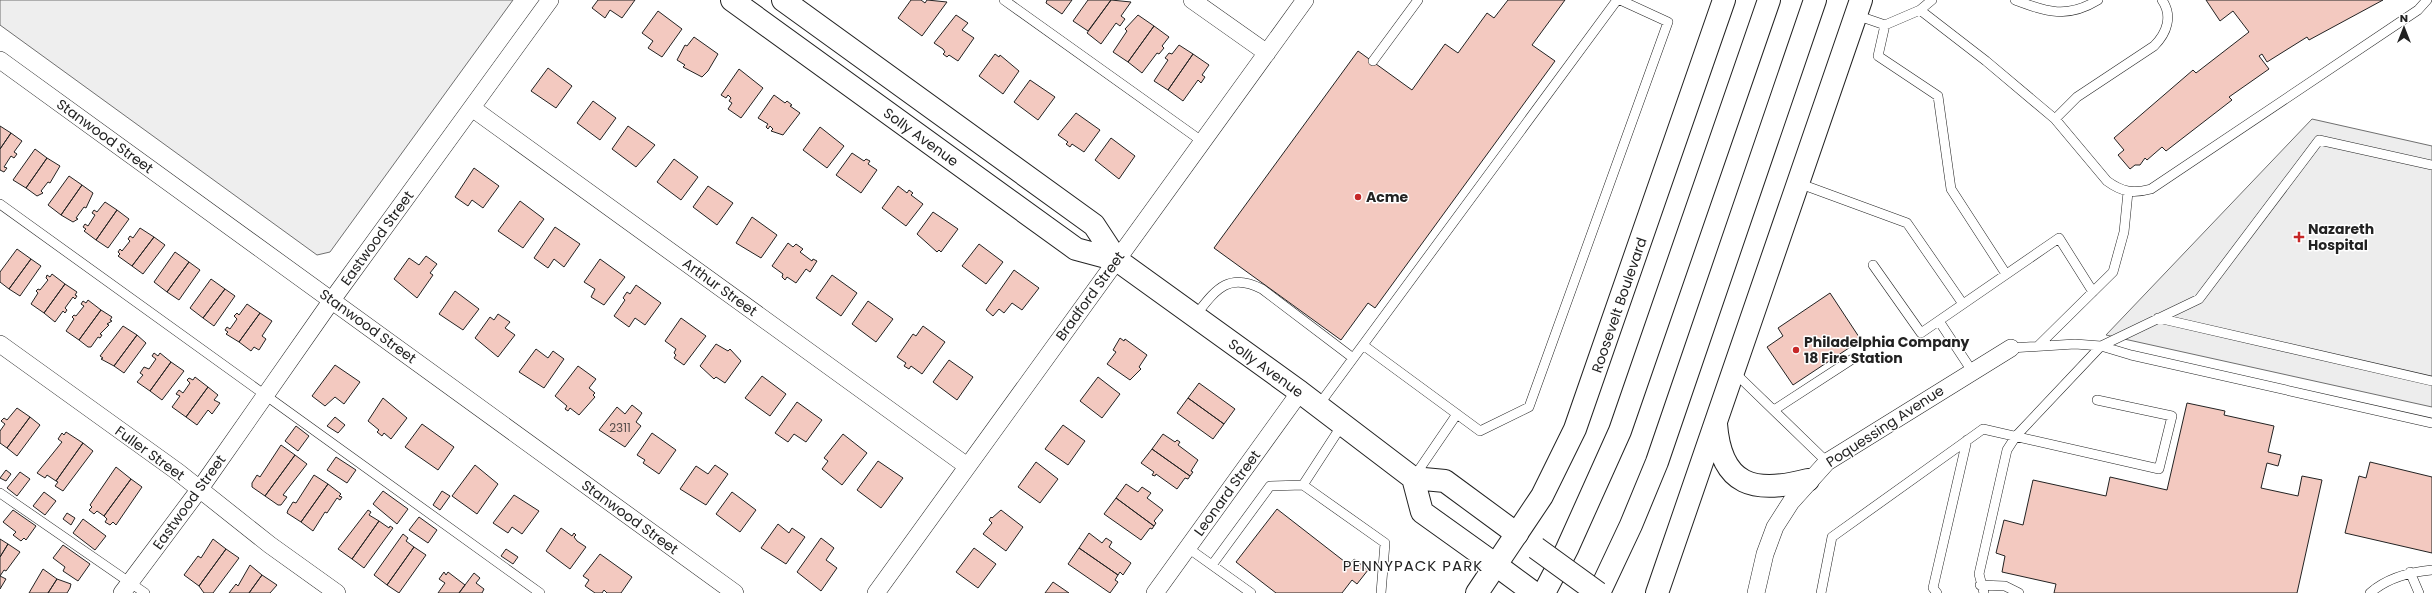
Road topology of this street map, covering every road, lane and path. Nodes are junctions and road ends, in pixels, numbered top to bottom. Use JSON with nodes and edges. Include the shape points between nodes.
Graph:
{"nodes":[{"id":1,"x":550,"y":0,"type":"edge"},
{"id":2,"x":732,"y":0,"type":"edge"},
{"id":3,"x":783,"y":0,"type":"edge"},
{"id":4,"x":1004,"y":0,"type":"edge"},
{"id":5,"x":1192,"y":0,"type":"edge"},
{"id":6,"x":1305,"y":0,"type":"edge"},
{"id":7,"x":1418,"y":0,"type":"edge"},
{"id":8,"x":1618,"y":0,"type":"edge"},
{"id":9,"x":1724,"y":0,"type":"edge"},
{"id":10,"x":1769,"y":0,"type":"edge"},
{"id":11,"x":1815,"y":0,"type":"edge"},
{"id":12,"x":1932,"y":0,"type":"edge"},
{"id":13,"x":2015,"y":0,"type":"edge"},
{"id":14,"x":2098,"y":0,"type":"edge"},
{"id":15,"x":2162,"y":0,"type":"edge"},
{"id":16,"x":2427,"y":0,"type":"edge"},
{"id":17,"x":1858,"y":7,"type":"edge"},
{"id":18,"x":1920,"y":10,"type":"junction"},
{"id":19,"x":1885,"y":25,"type":"junction"},
{"id":20,"x":1267,"y":53,"type":"junction"},
{"id":21,"x":0,"y":60,"type":"edge"},
{"id":22,"x":1373,"y":62,"type":"dead end"},
{"id":23,"x":472,"y":108,"type":"junction"},
{"id":24,"x":2055,"y":119,"type":"junction"},
{"id":25,"x":1203,"y":142,"type":"junction"},
{"id":26,"x":2432,"y":165,"type":"edge"},
{"id":27,"x":1798,"y":184,"type":"junction"},
{"id":28,"x":2128,"y":192,"type":"junction"},
{"id":29,"x":0,"y":204,"type":"edge"},
{"id":30,"x":1117,"y":260,"type":"junction"},
{"id":31,"x":1873,"y":265,"type":"dead end"},
{"id":32,"x":2006,"y":274,"type":"junction"},
{"id":33,"x":2093,"y":292,"type":"junction"},
{"id":34,"x":332,"y":300,"type":"junction"},
{"id":35,"x":1963,"y":304,"type":"junction"},
{"id":36,"x":1194,"y":316,"type":"junction"},
{"id":37,"x":2158,"y":318,"type":"junction"},
{"id":38,"x":1938,"y":321,"type":"junction"},
{"id":39,"x":0,"y":344,"type":"edge"},
{"id":40,"x":1363,"y":345,"type":"junction"},
{"id":41,"x":2101,"y":346,"type":"junction"},
{"id":42,"x":2037,"y":347,"type":"junction"},
{"id":43,"x":2011,"y":348,"type":"joint"},
{"id":44,"x":1353,"y":358,"type":"junction"},
{"id":45,"x":1854,"y":358,"type":"dead end"},
{"id":46,"x":1733,"y":371,"type":"junction"},
{"id":47,"x":1972,"y":371,"type":"junction"},
{"id":48,"x":2432,"y":381,"type":"edge"},
{"id":49,"x":1300,"y":392,"type":"junction"},
{"id":50,"x":267,"y":394,"type":"junction"},
{"id":51,"x":2097,"y":400,"type":"dead end"},
{"id":52,"x":1318,"y":406,"type":"junction"},
{"id":53,"x":1774,"y":410,"type":"junction"},
{"id":54,"x":1457,"y":414,"type":"junction"},
{"id":55,"x":1716,"y":422,"type":"junction"},
{"id":56,"x":2432,"y":423,"type":"edge"},
{"id":57,"x":1342,"y":425,"type":"junction"},
{"id":58,"x":2016,"y":436,"type":"junction"},
{"id":59,"x":1967,"y":440,"type":"junction"},
{"id":60,"x":1827,"y":462,"type":"junction"},
{"id":61,"x":967,"y":466,"type":"junction"},
{"id":62,"x":1413,"y":478,"type":"junction"},
{"id":63,"x":1808,"y":480,"type":"junction"},
{"id":64,"x":1303,"y":485,"type":"junction"},
{"id":65,"x":199,"y":490,"type":"junction"},
{"id":66,"x":0,"y":493,"type":"edge"},
{"id":67,"x":1517,"y":534,"type":"junction"},
{"id":68,"x":1188,"y":548,"type":"junction"},
{"id":69,"x":1212,"y":565,"type":"junction"},
{"id":70,"x":1496,"y":565,"type":"junction"},
{"id":71,"x":2432,"y":570,"type":"edge"},
{"id":72,"x":2410,"y":572,"type":"junction"},
{"id":73,"x":126,"y":588,"type":"edge"},
{"id":74,"x":1527,"y":588,"type":"edge"},
{"id":75,"x":1982,"y":589,"type":"edge"},
{"id":76,"x":145,"y":593,"type":"edge"},
{"id":77,"x":337,"y":593,"type":"edge"},
{"id":78,"x":540,"y":593,"type":"edge"},
{"id":79,"x":735,"y":593,"type":"edge"},
{"id":80,"x":876,"y":593,"type":"edge"},
{"id":81,"x":1155,"y":593,"type":"edge"},
{"id":82,"x":1251,"y":593,"type":"edge"},
{"id":83,"x":1381,"y":593,"type":"edge"},
{"id":84,"x":1477,"y":593,"type":"edge"},
{"id":85,"x":1544,"y":593,"type":"edge"},
{"id":86,"x":1599,"y":593,"type":"edge"},
{"id":87,"x":1657,"y":593,"type":"edge"},
{"id":88,"x":1756,"y":593,"type":"edge"},
{"id":89,"x":1821,"y":593,"type":"edge"},
{"id":90,"x":1937,"y":593,"type":"edge"},
{"id":91,"x":2019,"y":593,"type":"edge"},
{"id":92,"x":2370,"y":593,"type":"edge"},
{"id":93,"x":2419,"y":593,"type":"edge"}],
"edges":[{"from":1,"to":23,"type":"street","name":"Eastwood Street"},
{"from":2,"to":30,"type":"main road","name":"Solly Avenue","via":[[1076,249]]},
{"from":3,"to":30,"type":"main road","name":"Solly Avenue","via":[[1094,225]]},
{"from":4,"to":25,"type":"lane"},
{"from":5,"to":20,"type":"street"},
{"from":6,"to":20,"type":"street","name":"Bradford Street"},
{"from":7,"to":22,"type":"lane"},
{"from":8,"to":40,"type":"lane"},
{"from":8,"to":54,"type":"lane","via":[[1668,22],[1529,407],[1480,431]]},
{"from":9,"to":67,"type":"main road","name":"Roosevelt Boulevard","via":[[1584,407],[1559,465]]},
{"from":10,"to":85,"type":"main road","via":[[1620,431],[1567,549]]},
{"from":11,"to":86,"type":"main road","via":[[1657,462]]},
{"from":12,"to":18,"type":"lane"},
{"from":13,"to":14,"type":"lane","via":[[2049,12],[2065,12],[2082,9]]},
{"from":15,"to":24,"type":"lane","via":[[2168,16],[2163,38],[2077,97]]},
{"from":16,"to":28,"type":"lane","via":[[2418,10],[2151,189]]},
{"from":17,"to":19,"type":"lane"},
{"from":17,"to":27,"type":"main road"},
{"from":18,"to":19,"type":"lane"},
{"from":18,"to":24,"type":"lane"},
{"from":19,"to":32,"type":"lane","via":[[1878,56],[1938,96],[1951,189]]},
{"from":20,"to":25,"type":"street","name":"Bradford Street"},
{"from":21,"to":34,"type":"street","name":"Stanwood Street"},
{"from":23,"to":34,"type":"street","name":"Eastwood Street"},
{"from":23,"to":61,"type":"street","name":"Arthur Street"},
{"from":24,"to":28,"type":"lane","via":[[2107,181]]},
{"from":25,"to":30,"type":"street","name":"Bradford Street"},
{"from":26,"to":37,"type":"lane","via":[[2319,140],[2199,299]]},
{"from":27,"to":35,"type":"lane","via":[[1907,223]]},
{"from":27,"to":46,"type":"main road"},
{"from":28,"to":33,"type":"lane","via":[[2124,232],[2113,272]]},
{"from":29,"to":50,"type":"lane"},
{"from":30,"to":36,"type":"main road","name":"Solly Avenue"},
{"from":30,"to":61,"type":"street","name":"Bradford Street"},
{"from":31,"to":38,"type":"lane","via":[[1921,333]]},
{"from":32,"to":33,"type":"lane","via":[[2059,238]]},
{"from":32,"to":35,"type":"lane"},
{"from":33,"to":42,"type":"lane"},
{"from":34,"to":50,"type":"street","name":"Eastwood Street"},
{"from":34,"to":79,"type":"street","name":"Stanwood Street"},
{"from":35,"to":38,"type":"lane"},
{"from":36,"to":44,"type":"lane","via":[[1217,289],[1228,283],[1251,283]]},
{"from":36,"to":49,"type":"main road","name":"Solly Avenue"},
{"from":37,"to":41,"type":"lane"},
{"from":37,"to":48,"type":"lane"},
{"from":38,"to":47,"type":"lane"},
{"from":39,"to":65,"type":"street","name":"Fuller Street"},
{"from":40,"to":44,"type":"lane"},
{"from":40,"to":54,"type":"lane"},
{"from":41,"to":42,"type":"lane","via":[[2075,344]]},
{"from":41,"to":56,"type":"lane","via":[[2139,357]]},
{"from":41,"to":58,"type":"lane"},
{"from":42,"to":43,"type":"lane"},
{"from":43,"to":47,"type":"street","name":"Poquessing Avenue"},
{"from":44,"to":52,"type":"lane"},
{"from":45,"to":53,"type":"lane"},
{"from":46,"to":53,"type":"lane"},
{"from":46,"to":55,"type":"main road"},
{"from":47,"to":60,"type":"street","name":"Poquessing Avenue"},
{"from":49,"to":52,"type":"main road","name":"Solly Avenue"},
{"from":49,"to":68,"type":"street","name":"Leonard Street"},
{"from":50,"to":65,"type":"street","name":"Eastwood Street"},
{"from":50,"to":78,"type":"lane"},
{"from":51,"to":58,"type":"lane","via":[[2172,416],[2159,469]]},
{"from":52,"to":57,"type":"main road","name":"Solly Avenue"},
{"from":53,"to":60,"type":"lane"},
{"from":54,"to":62,"type":"lane"},
{"from":55,"to":63,"type":"main road","via":[[1717,439],[1726,463],[1743,480],[1754,485],[1780,488]]},
{"from":55,"to":87,"type":"main road"},
{"from":57,"to":62,"type":"main road","name":"Solly Avenue"},
{"from":57,"to":64,"type":"lane"},
{"from":58,"to":59,"type":"lane","via":[[1983,429]]},
{"from":58,"to":75,"type":"lane","via":[[2007,450],[1981,562],[1979,574]]},
{"from":59,"to":89,"type":"lane","via":[[1832,537]]},
{"from":59,"to":90,"type":"lane","via":[[1933,588]]},
{"from":60,"to":63,"type":"street","name":"Poquessing Avenue"},
{"from":61,"to":80,"type":"street","name":"Bradford Street"},
{"from":62,"to":67,"type":"main road","via":[[1445,481]]},
{"from":62,"to":70,"type":"main road","via":[[1422,512]]},
{"from":63,"to":88,"type":"street","name":"Poquessing Avenue","via":[[1775,527],[1765,554]]},
{"from":64,"to":69,"type":"lane","via":[[1270,486]]},
{"from":64,"to":83,"type":"lane","via":[[1385,543]]},
{"from":65,"to":73,"type":"street","name":"Eastwood Street"},
{"from":65,"to":77,"type":"street","name":"Fuller Street"},
{"from":66,"to":73,"type":"lane"},
{"from":67,"to":70,"type":"main road","name":"Roosevelt Boulevard"},
{"from":67,"to":86,"type":"main road","bridge":true},
{"from":68,"to":69,"type":"lane"},
{"from":68,"to":81,"type":"street","name":"Leonard Street"},
{"from":69,"to":82,"type":"lane"},
{"from":70,"to":74,"type":"main road"},
{"from":70,"to":84,"type":"main road","name":"Roosevelt Boulevard"},
{"from":71,"to":72,"type":"lane"},
{"from":72,"to":92,"type":"lane","via":[[2377,586]]},
{"from":72,"to":93,"type":"lane"},
{"from":73,"to":76,"type":"lane"},
{"from":75,"to":91,"type":"lane","via":[[2004,586]]}]}
